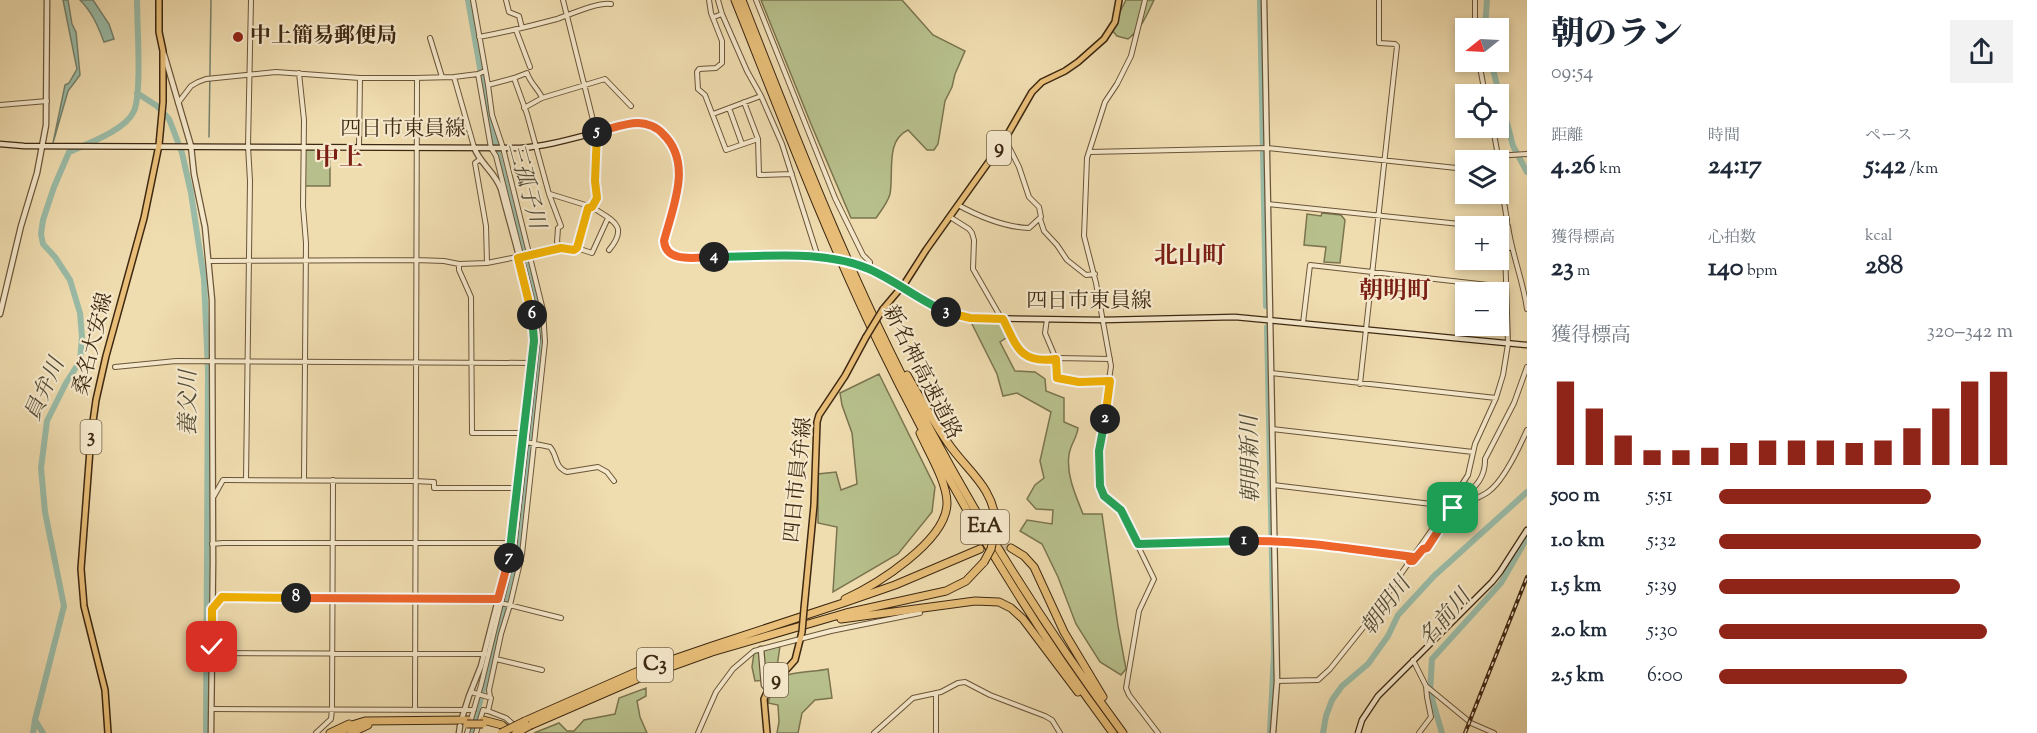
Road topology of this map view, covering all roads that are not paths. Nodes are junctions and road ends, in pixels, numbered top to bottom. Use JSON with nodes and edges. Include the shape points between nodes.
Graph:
{"nodes":[{"id":1,"x":47,"y":0,"type":"edge"},
{"id":2,"x":159,"y":0,"type":"edge"},
{"id":3,"x":251,"y":0,"type":"edge"},
{"id":4,"x":473,"y":0,"type":"edge"},
{"id":5,"x":506,"y":0,"type":"edge"},
{"id":6,"x":563,"y":0,"type":"edge"},
{"id":7,"x":709,"y":0,"type":"edge"},
{"id":8,"x":718,"y":0,"type":"edge"},
{"id":9,"x":735,"y":0,"type":"edge"},
{"id":10,"x":741,"y":0,"type":"edge"},
{"id":11,"x":756,"y":0,"type":"edge"},
{"id":12,"x":1119,"y":0,"type":"edge"},
{"id":13,"x":1145,"y":0,"type":"edge"},
{"id":14,"x":1264,"y":0,"type":"edge"},
{"id":15,"x":1379,"y":0,"type":"edge"},
{"id":16,"x":1475,"y":0,"type":"edge"},
{"id":17,"x":611,"y":4,"type":"dead end"},
{"id":18,"x":722,"y":14,"type":"junction"},
{"id":19,"x":567,"y":15,"type":"junction"},
{"id":20,"x":714,"y":17,"type":"junction"},
{"id":21,"x":1476,"y":18,"type":"edge"},
{"id":22,"x":522,"y":28,"type":"junction"},
{"id":23,"x":516,"y":30,"type":"junction"},
{"id":24,"x":479,"y":37,"type":"junction"},
{"id":25,"x":430,"y":38,"type":"dead end"},
{"id":26,"x":163,"y":50,"type":"junction"},
{"id":27,"x":530,"y":68,"type":"dead end"},
{"id":28,"x":485,"y":71,"type":"junction"},
{"id":29,"x":299,"y":73,"type":"junction"},
{"id":30,"x":478,"y":74,"type":"junction"},
{"id":31,"x":250,"y":75,"type":"junction"},
{"id":32,"x":442,"y":77,"type":"junction"},
{"id":33,"x":454,"y":77,"type":"junction"},
{"id":34,"x":360,"y":78,"type":"junction"},
{"id":35,"x":417,"y":78,"type":"junction"},
{"id":36,"x":514,"y":78,"type":"junction"},
{"id":37,"x":488,"y":85,"type":"junction"},
{"id":38,"x":584,"y":86,"type":"junction"},
{"id":39,"x":761,"y":96,"type":"junction"},
{"id":40,"x":542,"y":98,"type":"junction"},
{"id":41,"x":48,"y":101,"type":"junction"},
{"id":42,"x":744,"y":102,"type":"junction"},
{"id":43,"x":178,"y":103,"type":"junction"},
{"id":44,"x":0,"y":105,"type":"edge"},
{"id":45,"x":631,"y":106,"type":"dead end"},
{"id":46,"x":524,"y":108,"type":"junction"},
{"id":47,"x":729,"y":108,"type":"junction"},
{"id":48,"x":712,"y":114,"type":"junction"},
{"id":49,"x":596,"y":132,"type":"junction"},
{"id":50,"x":758,"y":139,"type":"junction"},
{"id":51,"x":1005,"y":139,"type":"junction"},
{"id":52,"x":0,"y":144,"type":"edge"},
{"id":53,"x":742,"y":144,"type":"junction"},
{"id":54,"x":44,"y":145,"type":"junction"},
{"id":55,"x":159,"y":145,"type":"junction"},
{"id":56,"x":191,"y":146,"type":"junction"},
{"id":57,"x":248,"y":146,"type":"junction"},
{"id":58,"x":303,"y":147,"type":"junction"},
{"id":59,"x":359,"y":147,"type":"junction"},
{"id":60,"x":415,"y":147,"type":"junction"},
{"id":61,"x":474,"y":147,"type":"junction"},
{"id":62,"x":536,"y":147,"type":"junction"},
{"id":63,"x":492,"y":148,"type":"junction"},
{"id":64,"x":503,"y":148,"type":"junction"},
{"id":65,"x":1264,"y":148,"type":"junction"},
{"id":66,"x":1089,"y":152,"type":"junction"},
{"id":67,"x":1527,"y":154,"type":"edge"},
{"id":68,"x":1509,"y":155,"type":"edge"},
{"id":69,"x":479,"y":159,"type":"junction"},
{"id":70,"x":1384,"y":160,"type":"junction"},
{"id":71,"x":1455,"y":168,"type":"edge"},
{"id":72,"x":792,"y":174,"type":"junction"},
{"id":73,"x":549,"y":194,"type":"junction"},
{"id":74,"x":957,"y":204,"type":"junction"},
{"id":75,"x":1268,"y":204,"type":"junction"},
{"id":76,"x":591,"y":206,"type":"junction"},
{"id":77,"x":1379,"y":216,"type":"junction"},
{"id":78,"x":950,"y":217,"type":"junction"},
{"id":79,"x":608,"y":218,"type":"junction"},
{"id":80,"x":1040,"y":218,"type":"junction"},
{"id":81,"x":1455,"y":224,"type":"edge"},
{"id":82,"x":1509,"y":239,"type":"edge"},
{"id":83,"x":1509,"y":245,"type":"edge"},
{"id":84,"x":561,"y":248,"type":"junction"},
{"id":85,"x":577,"y":248,"type":"junction"},
{"id":86,"x":1510,"y":248,"type":"junction"},
{"id":87,"x":609,"y":250,"type":"dead end"},
{"id":88,"x":530,"y":255,"type":"junction"},
{"id":89,"x":520,"y":257,"type":"junction"},
{"id":90,"x":818,"y":257,"type":"junction"},
{"id":91,"x":416,"y":260,"type":"junction"},
{"id":92,"x":209,"y":261,"type":"junction"},
{"id":93,"x":249,"y":261,"type":"junction"},
{"id":94,"x":306,"y":261,"type":"junction"},
{"id":95,"x":487,"y":263,"type":"junction"},
{"id":96,"x":459,"y":264,"type":"junction"},
{"id":97,"x":870,"y":270,"type":"junction"},
{"id":98,"x":1373,"y":273,"type":"junction"},
{"id":99,"x":1095,"y":274,"type":"junction"},
{"id":100,"x":1458,"y":282,"type":"edge"},
{"id":101,"x":1506,"y":282,"type":"edge"},
{"id":102,"x":901,"y":286,"type":"junction"},
{"id":103,"x":870,"y":307,"type":"junction"},
{"id":104,"x":1527,"y":309,"type":"edge"},
{"id":105,"x":0,"y":314,"type":"edge"},
{"id":106,"x":1003,"y":319,"type":"junction"},
{"id":107,"x":1047,"y":319,"type":"junction"},
{"id":108,"x":1103,"y":320,"type":"junction"},
{"id":109,"x":1271,"y":320,"type":"junction"},
{"id":110,"x":1303,"y":323,"type":"junction"},
{"id":111,"x":1367,"y":329,"type":"junction"},
{"id":112,"x":1509,"y":336,"type":"edge"},
{"id":113,"x":879,"y":342,"type":"junction"},
{"id":114,"x":1509,"y":344,"type":"junction"},
{"id":115,"x":1527,"y":345,"type":"edge"},
{"id":116,"x":1056,"y":359,"type":"junction"},
{"id":117,"x":1110,"y":359,"type":"junction"},
{"id":118,"x":212,"y":361,"type":"junction"},
{"id":119,"x":305,"y":361,"type":"junction"},
{"id":120,"x":248,"y":362,"type":"junction"},
{"id":121,"x":415,"y":362,"type":"junction"},
{"id":122,"x":471,"y":362,"type":"junction"},
{"id":123,"x":534,"y":363,"type":"junction"},
{"id":124,"x":115,"y":367,"type":"dead end"},
{"id":125,"x":1527,"y":367,"type":"edge"},
{"id":126,"x":1270,"y":373,"type":"junction"},
{"id":127,"x":1110,"y":381,"type":"junction"},
{"id":128,"x":1360,"y":384,"type":"junction"},
{"id":129,"x":1496,"y":398,"type":"junction"},
{"id":130,"x":1272,"y":429,"type":"junction"},
{"id":131,"x":1527,"y":430,"type":"edge"},
{"id":132,"x":525,"y":434,"type":"junction"},
{"id":133,"x":526,"y":442,"type":"junction"},
{"id":134,"x":535,"y":443,"type":"junction"},
{"id":135,"x":1473,"y":452,"type":"junction"},
{"id":136,"x":246,"y":480,"type":"junction"},
{"id":137,"x":304,"y":480,"type":"junction"},
{"id":138,"x":333,"y":480,"type":"junction"},
{"id":139,"x":414,"y":481,"type":"junction"},
{"id":140,"x":614,"y":481,"type":"dead end"},
{"id":141,"x":1273,"y":485,"type":"junction"},
{"id":142,"x":518,"y":488,"type":"junction"},
{"id":143,"x":212,"y":500,"type":"junction"},
{"id":144,"x":1447,"y":508,"type":"junction"},
{"id":145,"x":1451,"y":514,"type":"junction"},
{"id":146,"x":1527,"y":530,"type":"edge"},
{"id":147,"x":1272,"y":541,"type":"junction"},
{"id":148,"x":332,"y":543,"type":"junction"},
{"id":149,"x":414,"y":543,"type":"junction"},
{"id":150,"x":512,"y":543,"type":"junction"},
{"id":151,"x":212,"y":544,"type":"junction"},
{"id":152,"x":1138,"y":544,"type":"junction"},
{"id":153,"x":1011,"y":548,"type":"tunnel mouth"},
{"id":154,"x":980,"y":549,"type":"tunnel mouth"},
{"id":155,"x":1411,"y":559,"type":"junction"},
{"id":156,"x":333,"y":598,"type":"junction"},
{"id":157,"x":414,"y":598,"type":"junction"},
{"id":158,"x":500,"y":600,"type":"junction"},
{"id":159,"x":510,"y":605,"type":"junction"},
{"id":160,"x":212,"y":609,"type":"junction"},
{"id":161,"x":920,"y":613,"type":"dead end"},
{"id":162,"x":561,"y":618,"type":"dead end"},
{"id":163,"x":791,"y":625,"type":"junction"},
{"id":164,"x":801,"y":635,"type":"junction"},
{"id":165,"x":761,"y":649,"type":"junction"},
{"id":166,"x":212,"y":653,"type":"junction"},
{"id":167,"x":333,"y":653,"type":"junction"},
{"id":168,"x":414,"y":654,"type":"junction"},
{"id":169,"x":485,"y":654,"type":"junction"},
{"id":170,"x":496,"y":659,"type":"junction"},
{"id":171,"x":1413,"y":660,"type":"junction"},
{"id":172,"x":542,"y":670,"type":"dead end"},
{"id":173,"x":1277,"y":681,"type":"junction"},
{"id":174,"x":1427,"y":687,"type":"junction"},
{"id":175,"x":768,"y":690,"type":"junction"},
{"id":176,"x":471,"y":692,"type":"junction"},
{"id":177,"x":478,"y":694,"type":"junction"},
{"id":178,"x":936,"y":694,"type":"junction"},
{"id":179,"x":489,"y":697,"type":"junction"},
{"id":180,"x":211,"y":709,"type":"junction"},
{"id":181,"x":332,"y":709,"type":"junction"},
{"id":182,"x":415,"y":709,"type":"junction"},
{"id":183,"x":465,"y":709,"type":"junction"},
{"id":184,"x":474,"y":710,"type":"junction"},
{"id":185,"x":488,"y":711,"type":"junction"},
{"id":186,"x":464,"y":722,"type":"junction"},
{"id":187,"x":364,"y":724,"type":"junction"},
{"id":188,"x":511,"y":732,"type":"edge"},
{"id":189,"x":108,"y":733,"type":"edge"},
{"id":190,"x":211,"y":733,"type":"edge"},
{"id":191,"x":316,"y":733,"type":"edge"},
{"id":192,"x":330,"y":733,"type":"edge"},
{"id":193,"x":340,"y":733,"type":"edge"},
{"id":194,"x":346,"y":733,"type":"edge"},
{"id":195,"x":351,"y":733,"type":"edge"},
{"id":196,"x":459,"y":733,"type":"edge"},
{"id":197,"x":467,"y":733,"type":"edge"},
{"id":198,"x":476,"y":733,"type":"edge"},
{"id":199,"x":500,"y":733,"type":"edge"},
{"id":200,"x":521,"y":733,"type":"edge"},
{"id":201,"x":698,"y":733,"type":"edge"},
{"id":202,"x":767,"y":733,"type":"edge"},
{"id":203,"x":874,"y":733,"type":"edge"},
{"id":204,"x":936,"y":733,"type":"edge"},
{"id":205,"x":1060,"y":733,"type":"edge"},
{"id":206,"x":1112,"y":733,"type":"edge"},
{"id":207,"x":1125,"y":733,"type":"edge"},
{"id":208,"x":1158,"y":733,"type":"edge"},
{"id":209,"x":1273,"y":733,"type":"edge"},
{"id":210,"x":1358,"y":733,"type":"edge"},
{"id":211,"x":1419,"y":733,"type":"edge"},
{"id":212,"x":1494,"y":733,"type":"edge"}],
"edges":[{"from":1,"to":41,"type":"street"},
{"from":2,"to":26,"type":"main road","name":"桑名大安線","number":"3"},
{"from":3,"to":31,"type":"street"},
{"from":4,"to":24,"type":"street"},
{"from":5,"to":22,"type":"street","via":[[509,12],[519,16]]},
{"from":6,"to":19,"type":"street"},
{"from":7,"to":20,"type":"street"},
{"from":8,"to":18,"type":"street"},
{"from":9,"to":113,"type":"highway","name":"新名神高速道路","number":"E1A","via":[[810,186]]},
{"from":10,"to":103,"type":"highway","name":"新名神高速道路","number":"E1A"},
{"from":11,"to":97,"type":"street","via":[[835,198],[862,255],[869,259]]},
{"from":12,"to":51,"type":"main road","name":"四日市員弁線","number":"9","via":[[1110,33],[1078,62],[1037,86]]},
{"from":13,"to":66,"type":"street","via":[[1131,56],[1105,102]]},
{"from":14,"to":65,"type":"street"},
{"from":15,"to":70,"type":"street","via":[[1379,43],[1396,46]]},
{"from":16,"to":21,"type":"street"},
{"from":17,"to":19,"type":"street","via":[[598,4]]},
{"from":18,"to":20,"type":"street"},
{"from":18,"to":39,"type":"street"},
{"from":19,"to":22,"type":"street"},
{"from":19,"to":38,"type":"street"},
{"from":20,"to":48,"type":"street","via":[[722,41],[722,63],[697,72],[697,85]]},
{"from":22,"to":23,"type":"street"},
{"from":23,"to":24,"type":"street"},
{"from":23,"to":27,"type":"street"},
{"from":24,"to":28,"type":"street"},
{"from":25,"to":32,"type":"street"},
{"from":26,"to":43,"type":"street"},
{"from":26,"to":55,"type":"main road","name":"桑名大安線","number":"3"},
{"from":28,"to":30,"type":"street"},
{"from":28,"to":37,"type":"street"},
{"from":29,"to":31,"type":"street"},
{"from":29,"to":34,"type":"street"},
{"from":29,"to":58,"type":"street"},
{"from":30,"to":33,"type":"street"},
{"from":30,"to":63,"type":"street"},
{"from":31,"to":43,"type":"street","via":[[198,82]]},
{"from":31,"to":57,"type":"street"},
{"from":32,"to":33,"type":"street"},
{"from":32,"to":35,"type":"street"},
{"from":33,"to":61,"type":"street"},
{"from":34,"to":35,"type":"street"},
{"from":34,"to":59,"type":"street"},
{"from":35,"to":60,"type":"street"},
{"from":36,"to":37,"type":"street"},
{"from":36,"to":40,"type":"street","via":[[527,73]]},
{"from":36,"to":46,"type":"street"},
{"from":37,"to":64,"type":"street","via":[[492,115]]},
{"from":38,"to":40,"type":"street"},
{"from":38,"to":45,"type":"street","via":[[605,79]]},
{"from":38,"to":49,"type":"street"},
{"from":39,"to":42,"type":"street"},
{"from":39,"to":72,"type":"street"},
{"from":40,"to":46,"type":"street"},
{"from":41,"to":44,"type":"street"},
{"from":41,"to":54,"type":"street"},
{"from":42,"to":47,"type":"street"},
{"from":42,"to":50,"type":"street"},
{"from":43,"to":56,"type":"street"},
{"from":46,"to":62,"type":"street"},
{"from":47,"to":48,"type":"street"},
{"from":47,"to":53,"type":"street"},
{"from":48,"to":53,"type":"street","via":[[726,150]]},
{"from":49,"to":62,"type":"street","name":"四日市東員線"},
{"from":49,"to":76,"type":"street","via":[[597,198]]},
{"from":49,"to":90,"type":"street","name":"四日市東員線","via":[[639,123],[658,129],[675,149],[680,176],[664,241],[672,256]]},
{"from":50,"to":53,"type":"street"},
{"from":50,"to":72,"type":"street","via":[[759,175]]},
{"from":51,"to":74,"type":"main road","name":"四日市員弁線","number":"9"},
{"from":51,"to":80,"type":"street","via":[[1029,197],[1041,211]]},
{"from":52,"to":54,"type":"street","name":"四日市東員線"},
{"from":54,"to":55,"type":"street","name":"四日市東員線"},
{"from":54,"to":105,"type":"street"},
{"from":55,"to":56,"type":"street","name":"四日市東員線"},
{"from":55,"to":189,"type":"main road","name":"桑名大安線","number":"3","via":[[144,218],[102,369],[92,436],[81,589],[105,690]]},
{"from":56,"to":57,"type":"street","name":"四日市東員線"},
{"from":56,"to":92,"type":"street"},
{"from":57,"to":58,"type":"street","name":"四日市東員線"},
{"from":57,"to":93,"type":"street"},
{"from":58,"to":59,"type":"street","name":"四日市東員線"},
{"from":58,"to":94,"type":"street"},
{"from":59,"to":60,"type":"street","name":"四日市東員線"},
{"from":60,"to":61,"type":"street","name":"四日市東員線"},
{"from":60,"to":91,"type":"street"},
{"from":61,"to":63,"type":"street","name":"四日市東員線"},
{"from":61,"to":69,"type":"street"},
{"from":62,"to":64,"type":"street","name":"四日市東員線"},
{"from":62,"to":73,"type":"street"},
{"from":63,"to":64,"type":"street","name":"四日市東員線"},
{"from":63,"to":89,"type":"street"},
{"from":64,"to":88,"type":"street"},
{"from":65,"to":66,"type":"street"},
{"from":65,"to":70,"type":"street"},
{"from":65,"to":75,"type":"street"},
{"from":66,"to":99,"type":"street","via":[[1085,165],[1084,236]]},
{"from":67,"to":68,"type":"street"},
{"from":69,"to":89,"type":"street","via":[[497,180]]},
{"from":69,"to":95,"type":"street","via":[[475,163],[486,226]]},
{"from":70,"to":71,"type":"street"},
{"from":70,"to":77,"type":"street"},
{"from":72,"to":90,"type":"street"},
{"from":73,"to":76,"type":"street"},
{"from":73,"to":84,"type":"street","via":[[561,226],[557,242]]},
{"from":74,"to":78,"type":"main road","name":"四日市員弁線","number":"9"},
{"from":74,"to":80,"type":"street","via":[[1005,226],[1029,228]]},
{"from":75,"to":77,"type":"street"},
{"from":75,"to":109,"type":"street"},
{"from":76,"to":79,"type":"street"},
{"from":76,"to":85,"type":"street"},
{"from":77,"to":81,"type":"street"},
{"from":77,"to":98,"type":"street"},
{"from":78,"to":102,"type":"main road","name":"四日市員弁線","number":"9"},
{"from":78,"to":106,"type":"street","via":[[972,233],[973,269]]},
{"from":79,"to":85,"type":"street","via":[[592,254]]},
{"from":79,"to":87,"type":"street","via":[[619,229],[619,236]]},
{"from":80,"to":99,"type":"street","via":[[1044,231],[1072,265],[1086,275]]},
{"from":82,"to":86,"type":"street"},
{"from":83,"to":86,"type":"street"},
{"from":84,"to":85,"type":"street"},
{"from":84,"to":88,"type":"street"},
{"from":86,"to":101,"type":"street","via":[[1505,249]]},
{"from":86,"to":104,"type":"street","via":[[1524,287]]},
{"from":88,"to":89,"type":"street"},
{"from":88,"to":134,"type":"street","via":[[545,323]]},
{"from":89,"to":95,"type":"street"},
{"from":89,"to":123,"type":"street","via":[[533,321]]},
{"from":90,"to":97,"type":"street","name":"四日市東員線","bridge":true},
{"from":91,"to":94,"type":"street"},
{"from":91,"to":96,"type":"street"},
{"from":91,"to":121,"type":"street"},
{"from":92,"to":93,"type":"street"},
{"from":92,"to":118,"type":"street"},
{"from":93,"to":94,"type":"street"},
{"from":93,"to":120,"type":"street"},
{"from":94,"to":119,"type":"street"},
{"from":95,"to":96,"type":"street"},
{"from":96,"to":122,"type":"street","via":[[471,297]]},
{"from":97,"to":102,"type":"street","name":"四日市東員線"},
{"from":98,"to":100,"type":"street"},
{"from":98,"to":110,"type":"street","via":[[1310,265]]},
{"from":98,"to":111,"type":"street"},
{"from":99,"to":108,"type":"street"},
{"from":102,"to":106,"type":"street","name":"四日市東員線","via":[[950,313]]},
{"from":102,"to":164,"type":"main road","name":"四日市員弁線","number":"9","bridge":true,"via":[[883,309],[817,422],[814,506]]},
{"from":103,"to":163,"type":"highway","bridge":true,"via":[[940,431],[988,493],[996,525],[993,542],[984,562],[966,581],[946,591]]},
{"from":103,"to":207,"type":"highway","name":"新名神高速道路","number":"E1A","via":[[930,430],[984,524],[1041,615]]},
{"from":106,"to":107,"type":"street","name":"四日市東員線"},
{"from":106,"to":116,"type":"street","via":[[1025,355],[1037,360]]},
{"from":107,"to":108,"type":"street","name":"四日市東員線"},
{"from":107,"to":116,"type":"street","via":[[1045,333]]},
{"from":108,"to":109,"type":"street","name":"四日市東員線"},
{"from":108,"to":117,"type":"street"},
{"from":109,"to":110,"type":"street","name":"四日市東員線"},
{"from":109,"to":126,"type":"street"},
{"from":110,"to":111,"type":"street","name":"四日市東員線"},
{"from":111,"to":114,"type":"street","name":"四日市東員線"},
{"from":111,"to":128,"type":"street"},
{"from":112,"to":114,"type":"street"},
{"from":113,"to":163,"type":"highway","via":[[942,482],[946,497],[944,517],[918,550],[885,576]]},
{"from":113,"to":206,"type":"highway","name":"新名神高速道路","number":"E1A","via":[[976,527],[1033,620]]},
{"from":114,"to":115,"type":"street","name":"四日市東員線"},
{"from":114,"to":129,"type":"street"},
{"from":116,"to":117,"type":"street"},
{"from":116,"to":127,"type":"street","via":[[1057,378]]},
{"from":117,"to":127,"type":"street"},
{"from":118,"to":120,"type":"street"},
{"from":118,"to":124,"type":"street"},
{"from":118,"to":143,"type":"street"},
{"from":119,"to":120,"type":"street"},
{"from":119,"to":121,"type":"street"},
{"from":119,"to":137,"type":"street"},
{"from":120,"to":136,"type":"street"},
{"from":121,"to":122,"type":"street"},
{"from":121,"to":139,"type":"street"},
{"from":122,"to":123,"type":"street"},
{"from":122,"to":132,"type":"street","via":[[472,433]]},
{"from":123,"to":132,"type":"street"},
{"from":125,"to":145,"type":"street","via":[[1514,403],[1485,459],[1485,468],[1475,487]]},
{"from":126,"to":128,"type":"street"},
{"from":126,"to":130,"type":"street"},
{"from":127,"to":152,"type":"street","via":[[1099,451],[1100,486],[1104,496],[1121,510]]},
{"from":128,"to":129,"type":"street"},
{"from":129,"to":135,"type":"street"},
{"from":130,"to":135,"type":"street"},
{"from":130,"to":141,"type":"street"},
{"from":131,"to":145,"type":"street","via":[[1498,483]]},
{"from":132,"to":133,"type":"street"},
{"from":132,"to":142,"type":"street"},
{"from":133,"to":134,"type":"street"},
{"from":133,"to":158,"type":"street","via":[[514,550]]},
{"from":134,"to":140,"type":"street","via":[[553,450],[562,470],[598,467]]},
{"from":134,"to":159,"type":"street","via":[[522,554]]},
{"from":135,"to":144,"type":"street","via":[[1468,475]]},
{"from":136,"to":137,"type":"street"},
{"from":136,"to":143,"type":"street","via":[[223,480]]},
{"from":137,"to":138,"type":"street"},
{"from":138,"to":139,"type":"street"},
{"from":138,"to":148,"type":"street"},
{"from":139,"to":142,"type":"street","via":[[434,482],[434,488]]},
{"from":139,"to":149,"type":"street"},
{"from":141,"to":144,"type":"street"},
{"from":141,"to":147,"type":"street"},
{"from":142,"to":150,"type":"street"},
{"from":143,"to":151,"type":"street"},
{"from":144,"to":155,"type":"street"},
{"from":145,"to":155,"type":"street","via":[[1427,548]]},
{"from":146,"to":171,"type":"street","via":[[1492,582]]},
{"from":147,"to":152,"type":"street"},
{"from":147,"to":155,"type":"street"},
{"from":147,"to":173,"type":"street"},
{"from":148,"to":149,"type":"street"},
{"from":148,"to":151,"type":"street"},
{"from":148,"to":156,"type":"street"},
{"from":149,"to":150,"type":"street"},
{"from":149,"to":157,"type":"street"},
{"from":150,"to":158,"type":"street"},
{"from":151,"to":160,"type":"street"},
{"from":152,"to":208,"type":"street","via":[[1154,579],[1139,611],[1126,688]]},
{"from":153,"to":207,"type":"highway","via":[[1034,567],[1072,646]]},
{"from":154,"to":163,"type":"highway"},
{"from":155,"to":173,"type":"street","via":[[1382,604],[1318,680]]},
{"from":156,"to":157,"type":"street"},
{"from":156,"to":160,"type":"street","via":[[222,597]]},
{"from":156,"to":167,"type":"street"},
{"from":157,"to":158,"type":"street"},
{"from":157,"to":168,"type":"street"},
{"from":158,"to":159,"type":"street"},
{"from":158,"to":169,"type":"street"},
{"from":158,"to":177,"type":"street"},
{"from":159,"to":162,"type":"street"},
{"from":159,"to":170,"type":"street"},
{"from":160,"to":166,"type":"street"},
{"from":161,"to":164,"type":"street"},
{"from":163,"to":188,"type":"highway","number":"C3","bridge":true,"via":[[678,663]]},
{"from":163,"to":206,"type":"highway","via":[[975,601],[999,602],[1023,619]]},
{"from":164,"to":165,"type":"street"},
{"from":164,"to":175,"type":"main road","name":"四日市員弁線","number":"9","via":[[795,660]]},
{"from":165,"to":175,"type":"street","via":[[764,685]]},
{"from":165,"to":201,"type":"street","via":[[725,679]]},
{"from":166,"to":167,"type":"street"},
{"from":166,"to":180,"type":"street"},
{"from":167,"to":168,"type":"street"},
{"from":167,"to":181,"type":"street"},
{"from":168,"to":169,"type":"street"},
{"from":168,"to":182,"type":"street"},
{"from":169,"to":176,"type":"street"},
{"from":170,"to":172,"type":"street"},
{"from":170,"to":179,"type":"street"},
{"from":171,"to":174,"type":"street"},
{"from":171,"to":210,"type":"street","via":[[1370,706]]},
{"from":173,"to":209,"type":"street"},
{"from":174,"to":211,"type":"street","via":[[1431,717]]},
{"from":174,"to":212,"type":"street","via":[[1471,723]]},
{"from":175,"to":202,"type":"main road","number":"9"},
{"from":176,"to":177,"type":"street"},
{"from":176,"to":183,"type":"street"},
{"from":177,"to":179,"type":"street"},
{"from":177,"to":184,"type":"street"},
{"from":178,"to":203,"type":"street","via":[[914,698]]},
{"from":178,"to":204,"type":"street"},
{"from":178,"to":205,"type":"street","via":[[965,682],[1045,716]]},
{"from":179,"to":185,"type":"street"},
{"from":180,"to":181,"type":"street"},
{"from":180,"to":190,"type":"street"},
{"from":181,"to":182,"type":"street"},
{"from":181,"to":191,"type":"street","via":[[331,719]]},
{"from":182,"to":183,"type":"street"},
{"from":183,"to":184,"type":"street"},
{"from":183,"to":186,"type":"street"},
{"from":184,"to":197,"type":"street"},
{"from":185,"to":198,"type":"street","via":[[483,710]]},
{"from":185,"to":200,"type":"street","via":[[510,721]]},
{"from":186,"to":187,"type":"highway"},
{"from":186,"to":188,"type":"highway","bridge":true,"via":[[502,725]]},
{"from":186,"to":196,"type":"street"},
{"from":187,"to":192,"type":"highway","via":[[345,725]]},
{"from":187,"to":193,"type":"highway","via":[[352,725]]},
{"from":187,"to":194,"type":"highway"},
{"from":187,"to":195,"type":"highway"},
{"from":188,"to":199,"type":"highway","bridge":true}]}
